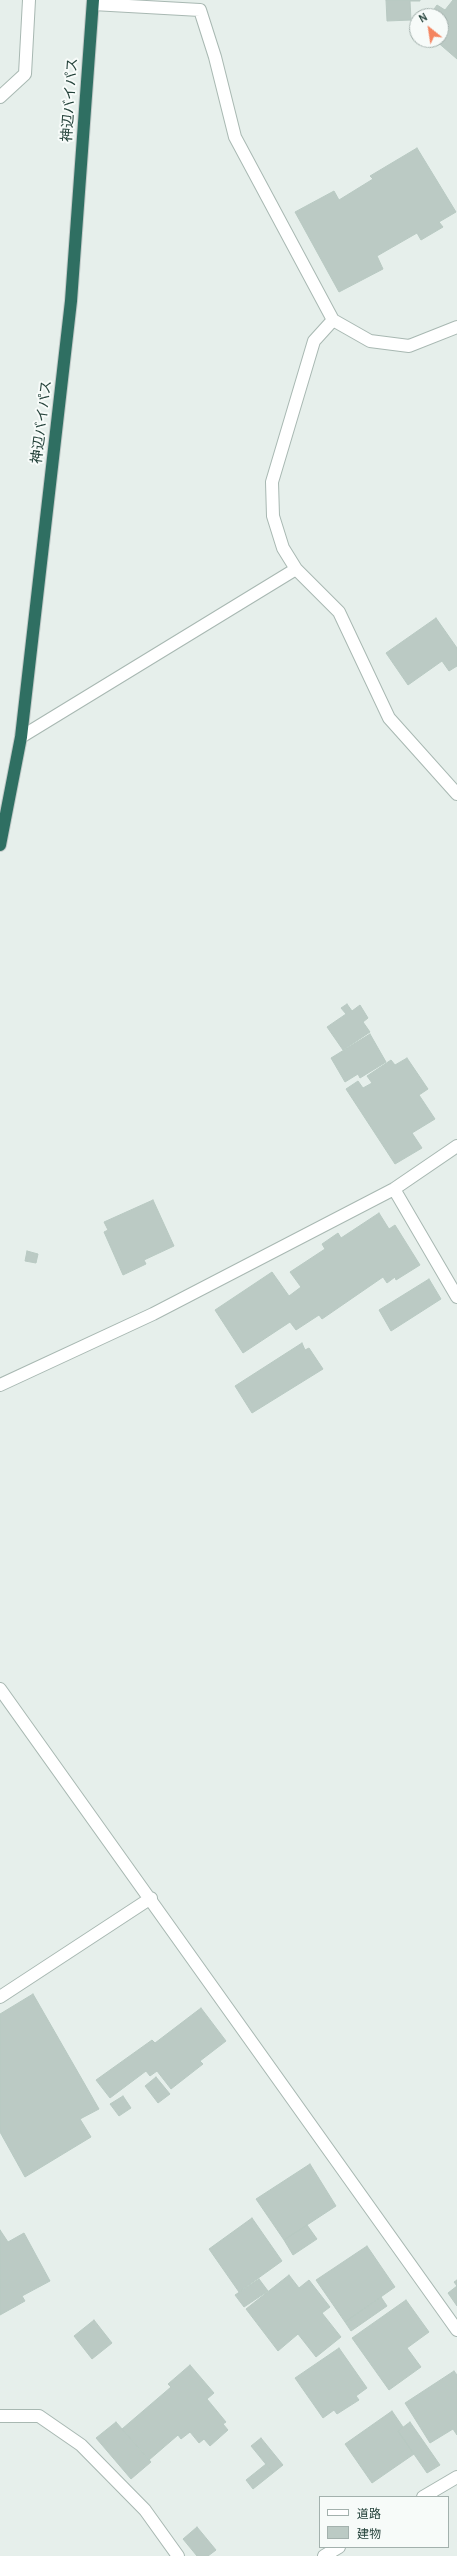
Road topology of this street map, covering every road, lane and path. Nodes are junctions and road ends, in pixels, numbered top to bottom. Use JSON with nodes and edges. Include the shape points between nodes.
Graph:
{"nodes":[{"id":1,"x":29,"y":0,"type":"edge"},
{"id":2,"x":93,"y":2,"type":"edge"},
{"id":3,"x":0,"y":97,"type":"edge"},
{"id":4,"x":334,"y":320,"type":"junction"},
{"id":5,"x":457,"y":327,"type":"edge"},
{"id":6,"x":296,"y":569,"type":"junction"},
{"id":7,"x":21,"y":737,"type":"junction"},
{"id":8,"x":457,"y":794,"type":"edge"},
{"id":9,"x":0,"y":845,"type":"edge"},
{"id":10,"x":457,"y":1146,"type":"edge"},
{"id":11,"x":394,"y":1189,"type":"junction"},
{"id":12,"x":457,"y":1297,"type":"edge"},
{"id":13,"x":0,"y":1385,"type":"edge"},
{"id":14,"x":0,"y":1689,"type":"edge"},
{"id":15,"x":151,"y":1898,"type":"junction"},
{"id":16,"x":0,"y":1997,"type":"edge"},
{"id":17,"x":457,"y":2330,"type":"edge"},
{"id":18,"x":0,"y":2416,"type":"edge"},
{"id":19,"x":457,"y":2477,"type":"edge"},
{"id":20,"x":425,"y":2496,"type":"edge"},
{"id":21,"x":337,"y":2548,"type":"edge"},
{"id":22,"x":178,"y":2556,"type":"edge"},
{"id":23,"x":324,"y":2556,"type":"edge"}],
"edges":[{"from":1,"to":3,"type":"street","via":[[25,74]]},
{"from":2,"to":4,"type":"street","via":[[200,10],[216,57],[235,138]]},
{"from":2,"to":7,"type":"highway","name":"神辺バイパス","via":[[70,301]]},
{"from":4,"to":5,"type":"street","via":[[370,341],[409,346]]},
{"from":4,"to":6,"type":"street","via":[[314,341],[272,482],[273,516],[283,548]]},
{"from":6,"to":7,"type":"street"},
{"from":6,"to":8,"type":"street","via":[[339,612],[389,718]]},
{"from":7,"to":9,"type":"highway","name":"神辺バイパス"},
{"from":10,"to":11,"type":"street"},
{"from":11,"to":12,"type":"street"},
{"from":11,"to":13,"type":"street","via":[[153,1314]]},
{"from":14,"to":15,"type":"street"},
{"from":15,"to":16,"type":"street"},
{"from":15,"to":17,"type":"street"},
{"from":18,"to":22,"type":"street","via":[[39,2416],[81,2445],[144,2510]]},
{"from":19,"to":20,"type":"street"},
{"from":21,"to":23,"type":"street"}]}
